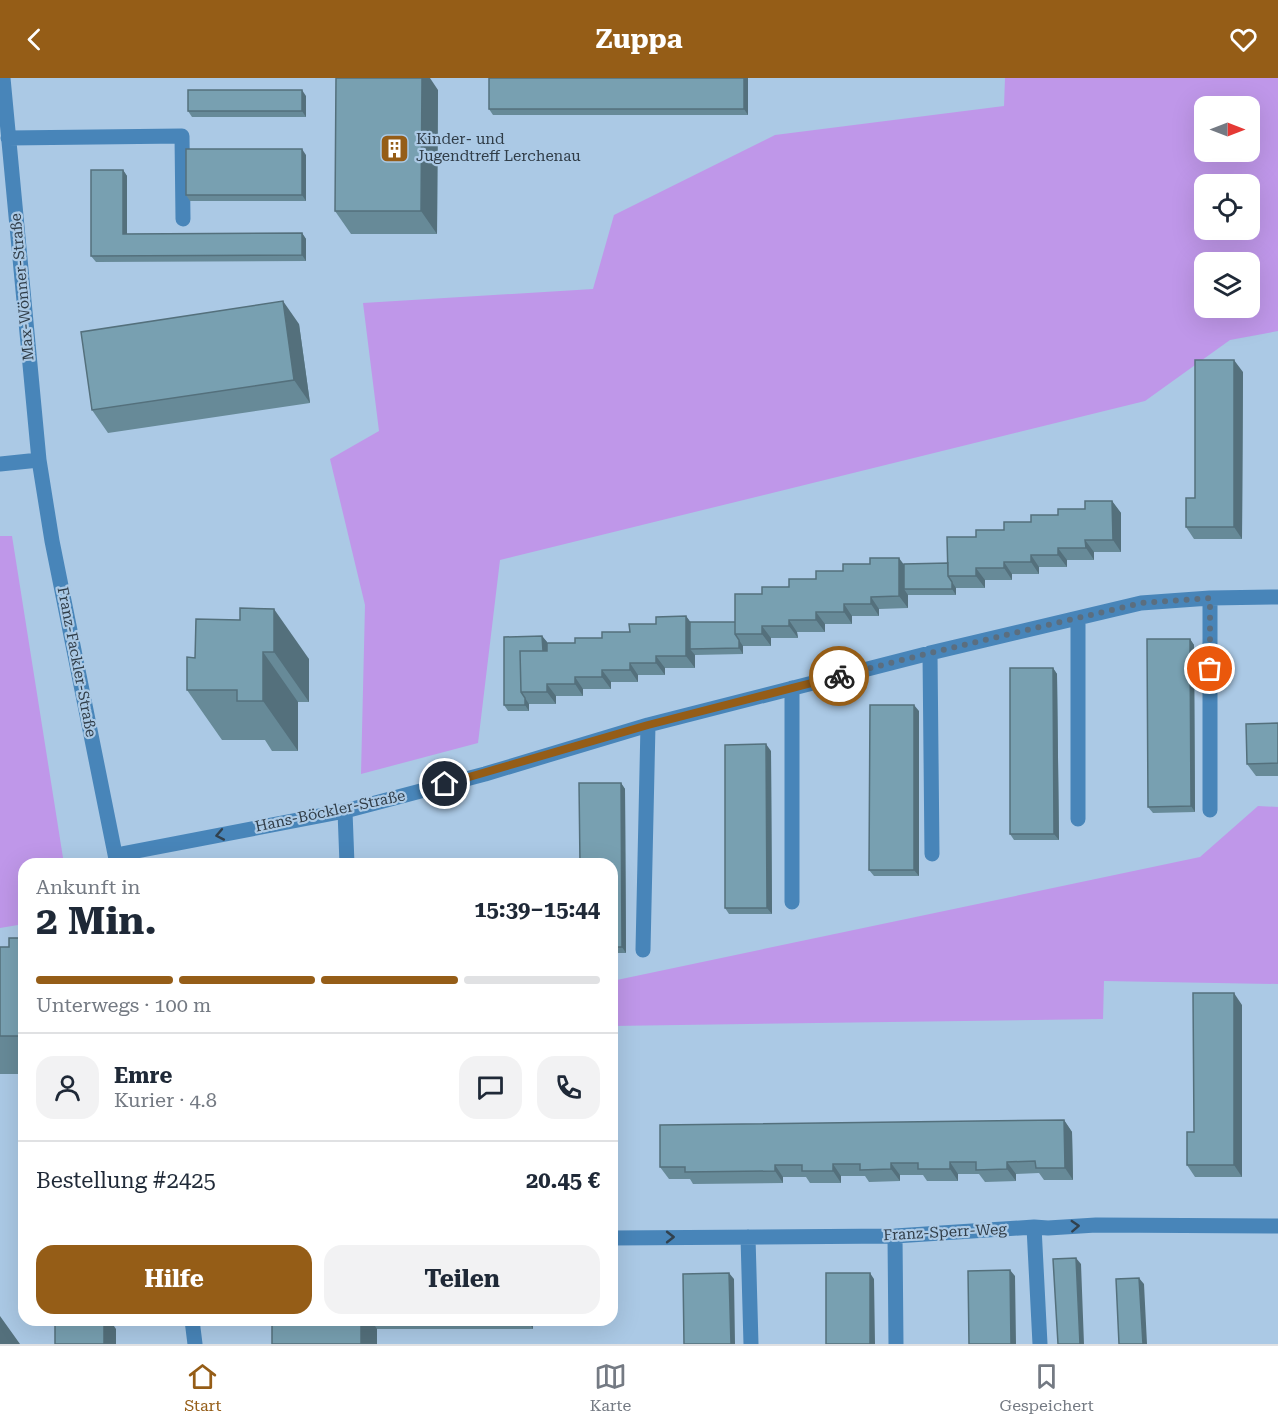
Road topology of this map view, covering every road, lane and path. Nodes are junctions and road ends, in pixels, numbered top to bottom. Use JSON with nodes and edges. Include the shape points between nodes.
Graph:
{"nodes":[{"id":1,"x":3,"y":78,"type":"edge"},
{"id":2,"x":8,"y":138,"type":"junction"},
{"id":3,"x":183,"y":219,"type":"dead end"},
{"id":4,"x":39,"y":460,"type":"junction"},
{"id":5,"x":0,"y":464,"type":"edge"},
{"id":6,"x":1278,"y":597,"type":"edge"},
{"id":7,"x":1210,"y":598,"type":"junction"},
{"id":8,"x":1078,"y":618,"type":"junction"},
{"id":9,"x":930,"y":653,"type":"junction"},
{"id":10,"x":792,"y":688,"type":"junction"},
{"id":11,"x":648,"y":725,"type":"junction"},
{"id":12,"x":1210,"y":810,"type":"dead end"},
{"id":13,"x":345,"y":812,"type":"junction"},
{"id":14,"x":1078,"y":819,"type":"dead end"},
{"id":15,"x":932,"y":854,"type":"dead end"},
{"id":16,"x":116,"y":858,"type":"edge"},
{"id":17,"x":121,"y":858,"type":"edge"},
{"id":18,"x":347,"y":858,"type":"edge"},
{"id":19,"x":792,"y":902,"type":"dead end"},
{"id":20,"x":643,"y":950,"type":"dead end"},
{"id":21,"x":1278,"y":1226,"type":"edge"},
{"id":22,"x":1034,"y":1227,"type":"junction"},
{"id":23,"x":895,"y":1236,"type":"junction"},
{"id":24,"x":748,"y":1237,"type":"junction"},
{"id":25,"x":618,"y":1238,"type":"edge"},
{"id":26,"x":193,"y":1326,"type":"edge"},
{"id":27,"x":195,"y":1344,"type":"edge"},
{"id":28,"x":751,"y":1344,"type":"edge"},
{"id":29,"x":896,"y":1344,"type":"edge"},
{"id":30,"x":1040,"y":1344,"type":"edge"}],
"edges":[{"from":1,"to":2,"type":"street","name":"Max-Wönner-Straße"},
{"from":2,"to":3,"type":"street","via":[[182,136]]},
{"from":2,"to":4,"type":"street","name":"Max-Wönner-Straße"},
{"from":4,"to":5,"type":"street"},
{"from":4,"to":16,"type":"street","name":"Franz-Fackler-Straße"},
{"from":6,"to":7,"type":"street","name":"Hans-Böckler-Straße"},
{"from":7,"to":8,"type":"street","name":"Hans-Böckler-Straße","via":[[1141,603]]},
{"from":7,"to":12,"type":"street"},
{"from":8,"to":9,"type":"street","name":"Hans-Böckler-Straße"},
{"from":8,"to":14,"type":"street"},
{"from":9,"to":10,"type":"street","name":"Hans-Böckler-Straße"},
{"from":9,"to":15,"type":"street"},
{"from":10,"to":11,"type":"street","name":"Hans-Böckler-Straße"},
{"from":10,"to":19,"type":"street"},
{"from":11,"to":13,"type":"street","name":"Hans-Böckler-Straße"},
{"from":11,"to":20,"type":"street"},
{"from":13,"to":17,"type":"street","name":"Hans-Böckler-Straße","one_way":true},
{"from":13,"to":18,"type":"street"},
{"from":22,"to":21,"type":"street","name":"Franz-Sperr-Weg","one_way":true},
{"from":22,"to":23,"type":"street","name":"Franz-Sperr-Weg"},
{"from":22,"to":30,"type":"street"},
{"from":23,"to":24,"type":"street","name":"Franz-Sperr-Weg"},
{"from":23,"to":29,"type":"street"},
{"from":25,"to":24,"type":"street","name":"Franz-Sperr-Weg","one_way":true},
{"from":24,"to":28,"type":"street"},
{"from":26,"to":27,"type":"street"}]}
